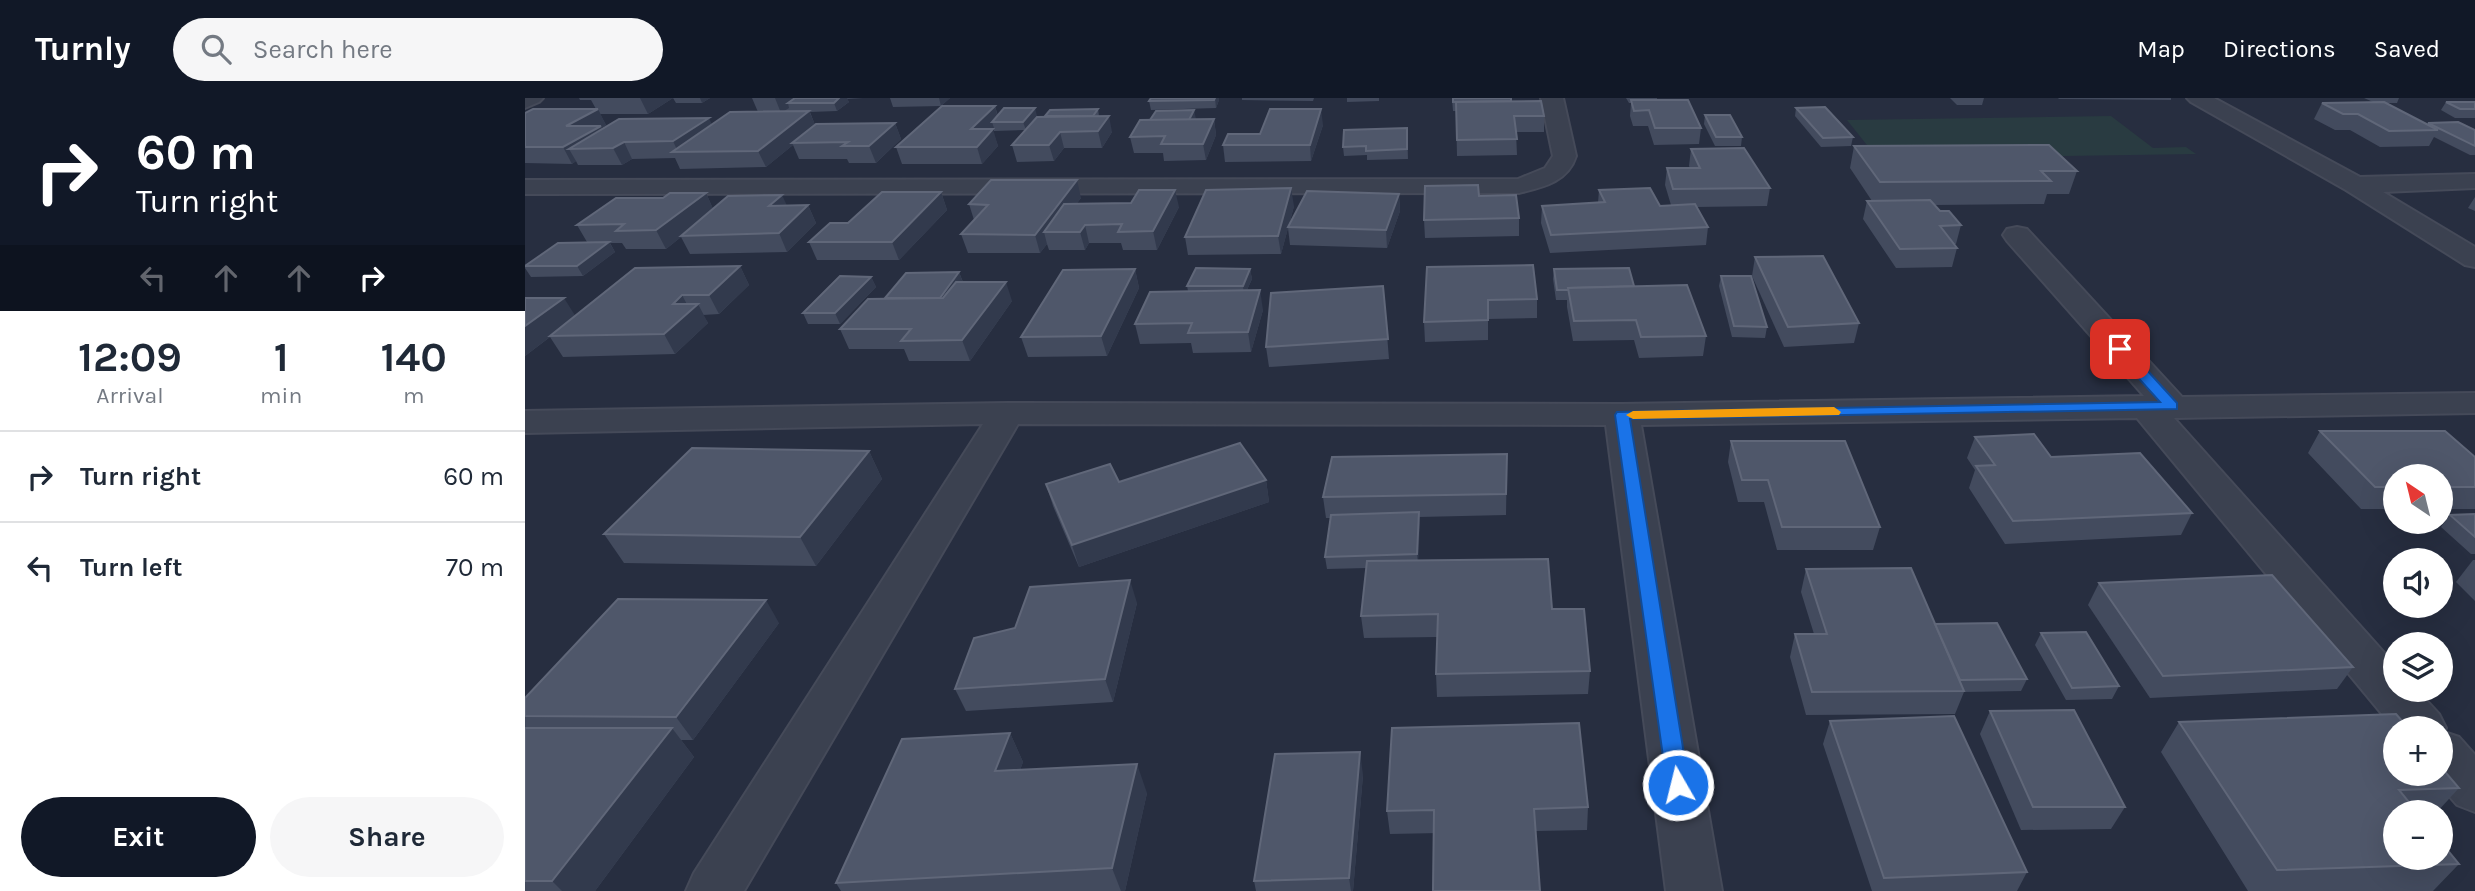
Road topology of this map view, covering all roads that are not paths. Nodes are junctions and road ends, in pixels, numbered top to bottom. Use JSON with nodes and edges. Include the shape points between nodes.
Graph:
{"nodes":[{"id":1,"x":532,"y":98,"type":"edge"},
{"id":2,"x":1552,"y":98,"type":"edge"},
{"id":3,"x":2198,"y":98,"type":"edge"},
{"id":4,"x":525,"y":102,"type":"edge"},
{"id":5,"x":2475,"y":181,"type":"edge"},
{"id":6,"x":2355,"y":185,"type":"junction"},
{"id":7,"x":525,"y":187,"type":"edge"},
{"id":8,"x":2017,"y":235,"type":"dead end"},
{"id":9,"x":2475,"y":259,"type":"edge"},
{"id":10,"x":2475,"y":402,"type":"edge"},
{"id":11,"x":2159,"y":406,"type":"junction"},
{"id":12,"x":1007,"y":413,"type":"junction"},
{"id":13,"x":1622,"y":415,"type":"junction"},
{"id":14,"x":525,"y":422,"type":"edge"},
{"id":15,"x":2412,"y":716,"type":"edge"},
{"id":16,"x":2453,"y":765,"type":"edge"},
{"id":17,"x":2475,"y":790,"type":"edge"},
{"id":18,"x":714,"y":891,"type":"edge"},
{"id":19,"x":1694,"y":891,"type":"edge"}],
"edges":[{"from":1,"to":4,"type":"street"},
{"from":2,"to":7,"type":"street","via":[[1566,157],[1562,167],[1546,179],[1519,186]]},
{"from":3,"to":6,"type":"street"},
{"from":5,"to":6,"type":"street"},
{"from":6,"to":9,"type":"street"},
{"from":8,"to":11,"type":"street"},
{"from":10,"to":11,"type":"street"},
{"from":11,"to":13,"type":"street"},
{"from":11,"to":15,"type":"street"},
{"from":12,"to":13,"type":"street"},
{"from":12,"to":14,"type":"street"},
{"from":12,"to":18,"type":"street"},
{"from":13,"to":19,"type":"street"},
{"from":16,"to":17,"type":"street"}]}
